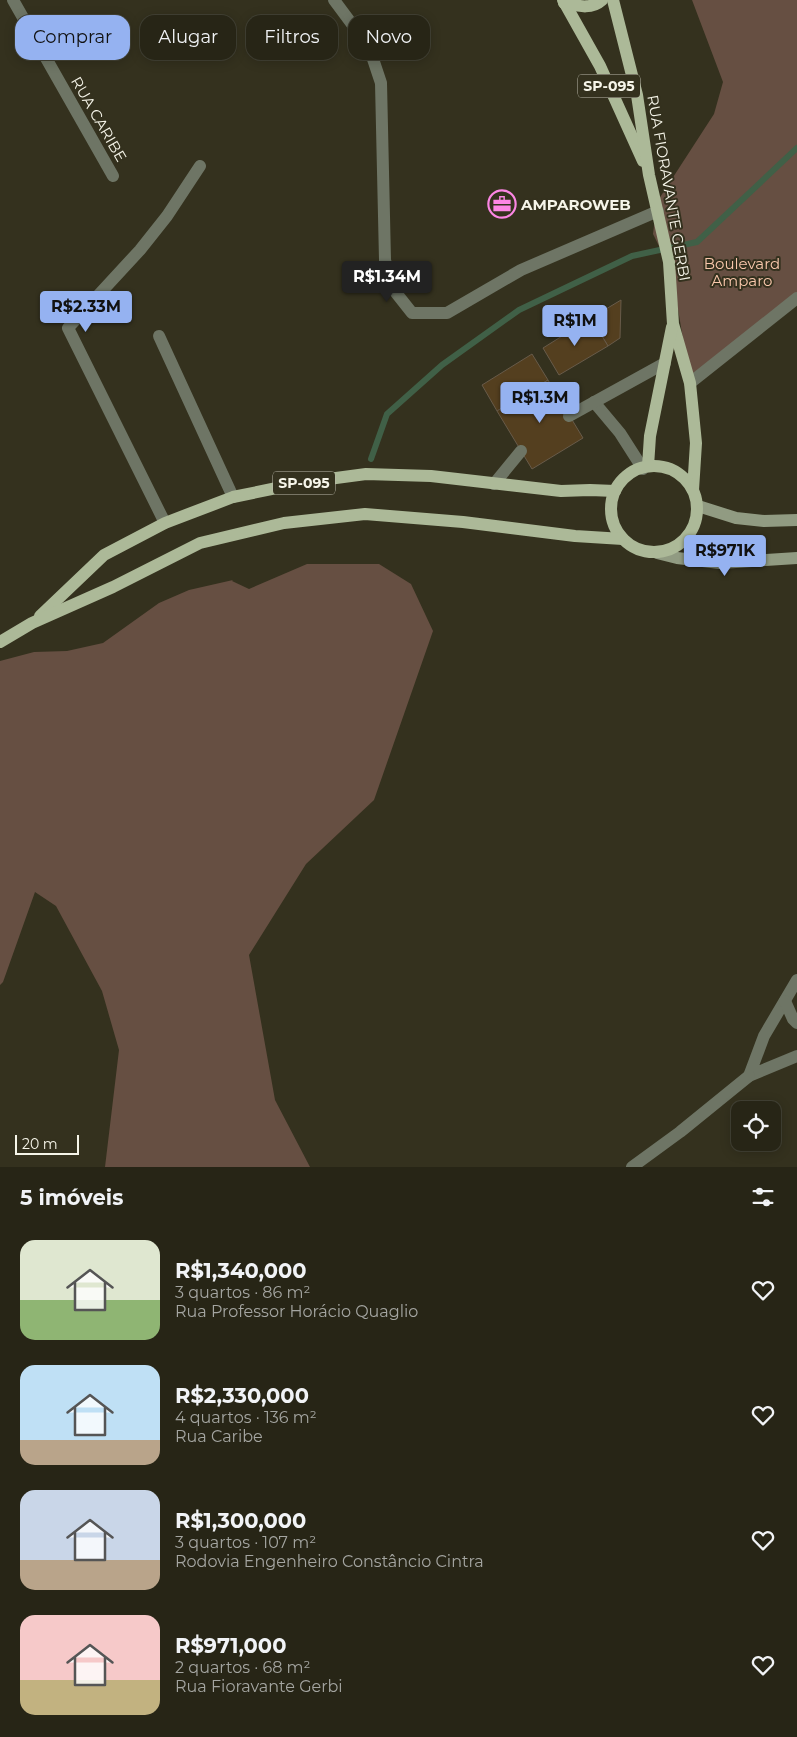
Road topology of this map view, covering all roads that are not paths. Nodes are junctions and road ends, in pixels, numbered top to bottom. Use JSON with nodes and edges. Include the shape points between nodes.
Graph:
{"nodes":[{"id":1,"x":13,"y":0,"type":"edge"},
{"id":2,"x":334,"y":0,"type":"edge"},
{"id":3,"x":602,"y":0,"type":"edge"},
{"id":4,"x":613,"y":0,"type":"edge"},
{"id":5,"x":564,"y":1,"type":"edge"},
{"id":6,"x":200,"y":166,"type":"dead end"},
{"id":7,"x":649,"y":175,"type":"junction"},
{"id":8,"x":113,"y":176,"type":"dead end"},
{"id":9,"x":658,"y":211,"type":"junction"},
{"id":10,"x":797,"y":298,"type":"edge"},
{"id":11,"x":673,"y":324,"type":"junction"},
{"id":12,"x":159,"y":336,"type":"dead end"},
{"id":13,"x":665,"y":363,"type":"junction"},
{"id":14,"x":690,"y":383,"type":"junction"},
{"id":15,"x":594,"y":402,"type":"junction"},
{"id":16,"x":569,"y":416,"type":"dead end"},
{"id":17,"x":521,"y":451,"type":"dead end"},
{"id":18,"x":645,"y":467,"type":"junction"},
{"id":19,"x":494,"y":484,"type":"junction"},
{"id":20,"x":693,"y":490,"type":"junction"},
{"id":21,"x":615,"y":491,"type":"junction"},
{"id":22,"x":233,"y":497,"type":"junction"},
{"id":23,"x":698,"y":506,"type":"junction"},
{"id":24,"x":797,"y":520,"type":"edge"},
{"id":25,"x":165,"y":523,"type":"junction"},
{"id":26,"x":622,"y":538,"type":"junction"},
{"id":27,"x":657,"y":553,"type":"junction"},
{"id":28,"x":797,"y":558,"type":"edge"},
{"id":29,"x":32,"y":623,"type":"junction"},
{"id":30,"x":0,"y":642,"type":"edge"},
{"id":31,"x":797,"y":980,"type":"edge"},
{"id":32,"x":785,"y":1001,"type":"junction"},
{"id":33,"x":797,"y":1023,"type":"edge"},
{"id":34,"x":797,"y":1056,"type":"edge"},
{"id":35,"x":749,"y":1076,"type":"junction"},
{"id":36,"x":632,"y":1167,"type":"edge"}],
"edges":[{"from":1,"to":8,"type":"street","name":"RUA CARIBE"},
{"from":2,"to":9,"type":"street","via":[[369,47],[381,83],[385,260],[394,289],[412,313],[447,313],[520,270]]},
{"from":3,"to":5,"type":"main road","via":[[596,5],[580,7]]},
{"from":4,"to":7,"type":"main road","name":"RUA FIORAVANTE GERBI","number":"SP-095","via":[[637,95]]},
{"from":5,"to":7,"type":"main road","number":"SP-095","via":[[600,66]]},
{"from":6,"to":25,"type":"street","via":[[140,250],[68,328]]},
{"from":7,"to":9,"type":"main road","name":"RUA FIORAVANTE GERBI","number":"SP-095"},
{"from":9,"to":11,"type":"main road","name":"RUA FIORAVANTE GERBI","number":"SP-095","via":[[669,262]]},
{"from":10,"to":14,"type":"street"},
{"from":11,"to":13,"type":"main road","name":"RUA FIORAVANTE GERBI","number":"SP-095"},
{"from":11,"to":14,"type":"main road","name":"RUA FIORAVANTE GERBI","number":"SP-095"},
{"from":12,"to":22,"type":"street"},
{"from":13,"to":15,"type":"street"},
{"from":13,"to":18,"type":"main road","name":"RUA FIORAVANTE GERBI","number":"SP-095"},
{"from":14,"to":20,"type":"main road","name":"RUA FIORAVANTE GERBI","number":"SP-095","via":[[696,442]]},
{"from":15,"to":16,"type":"street"},
{"from":15,"to":18,"type":"street"},
{"from":17,"to":19,"type":"street"},
{"from":18,"to":20,"type":"main road","number":"SP-095","via":[[661,466],[674,471]]},
{"from":18,"to":21,"type":"main road","via":[[628,474]]},
{"from":19,"to":21,"type":"main road","number":"SP-095","via":[[560,491]]},
{"from":19,"to":22,"type":"main road","number":"SP-095","via":[[431,476],[366,474]]},
{"from":20,"to":23,"type":"main road","number":"SP-095"},
{"from":21,"to":26,"type":"main road","via":[[612,516]]},
{"from":22,"to":25,"type":"main road","number":"SP-095"},
{"from":23,"to":24,"type":"street","via":[[736,518]]},
{"from":23,"to":27,"type":"main road","via":[[693,529],[678,546]]},
{"from":25,"to":29,"type":"main road","number":"SP-095","via":[[104,555]]},
{"from":26,"to":27,"type":"main road","number":"SP-095","via":[[636,548]]},
{"from":26,"to":29,"type":"main road","number":"SP-095","via":[[365,514],[284,522],[200,544]]},
{"from":27,"to":28,"type":"street","via":[[720,564]]},
{"from":29,"to":30,"type":"main road","number":"SP-095"},
{"from":31,"to":32,"type":"street"},
{"from":32,"to":33,"type":"street"},
{"from":32,"to":35,"type":"street","via":[[764,1036]]},
{"from":34,"to":35,"type":"street"},
{"from":35,"to":36,"type":"street"}]}
